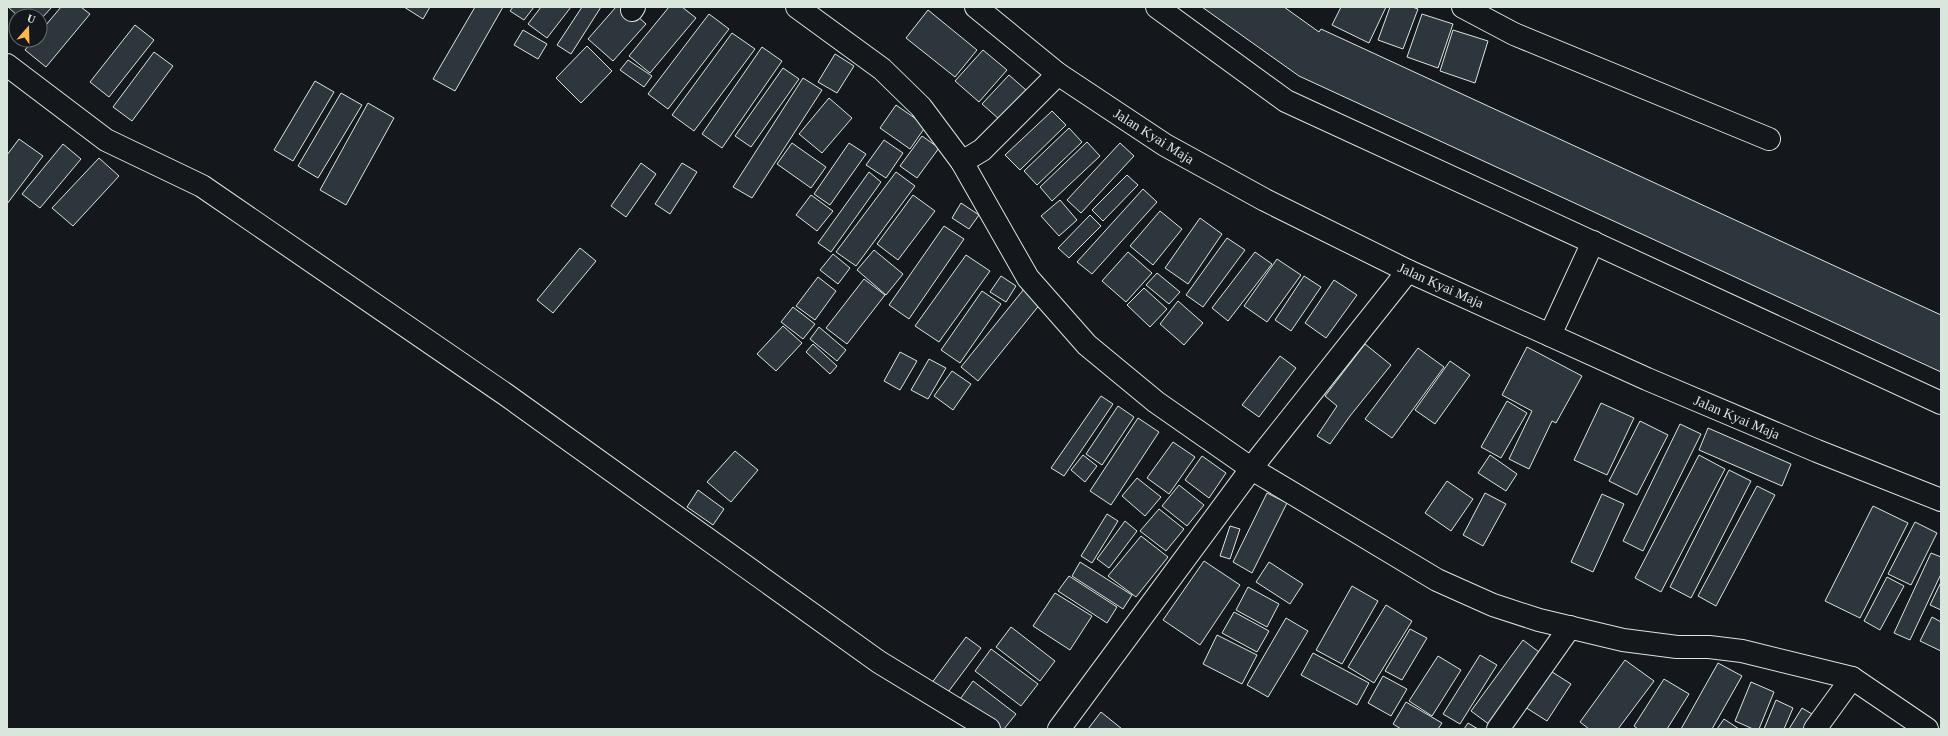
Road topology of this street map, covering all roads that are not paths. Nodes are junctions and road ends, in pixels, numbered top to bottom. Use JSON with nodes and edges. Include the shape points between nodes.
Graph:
{"nodes":[{"id":1,"x":797,"y":7,"type":"edge"},
{"id":2,"x":976,"y":7,"type":"edge"},
{"id":3,"x":1157,"y":7,"type":"edge"},
{"id":4,"x":1462,"y":7,"type":"edge"},
{"id":5,"x":7,"y":65,"type":"edge"},
{"id":6,"x":1058,"y":74,"type":"junction"},
{"id":7,"x":1769,"y":139,"type":"dead end"},
{"id":8,"x":962,"y":162,"type":"junction"},
{"id":9,"x":1593,"y":242,"type":"junction"},
{"id":10,"x":1408,"y":271,"type":"junction"},
{"id":11,"x":1550,"y":334,"type":"junction"},
{"id":12,"x":1941,"y":403,"type":"edge"},
{"id":13,"x":1256,"y":463,"type":"junction"},
{"id":14,"x":1941,"y":500,"type":"edge"},
{"id":15,"x":1570,"y":628,"type":"junction"},
{"id":16,"x":1852,"y":678,"type":"junction"},
{"id":17,"x":989,"y":729,"type":"edge"},
{"id":18,"x":1059,"y":729,"type":"edge"},
{"id":19,"x":1498,"y":729,"type":"edge"},
{"id":20,"x":1816,"y":729,"type":"edge"},
{"id":21,"x":1926,"y":729,"type":"edge"}],
"edges":[{"from":1,"to":8,"type":"street","via":[[882,69],[921,107]]},
{"from":2,"to":6,"type":"street","name":"Jalan Kyai Maja"},
{"from":3,"to":9,"type":"street","via":[[1286,101]]},
{"from":4,"to":7,"type":"street","via":[[1514,34]]},
{"from":5,"to":17,"type":"street","via":[[106,140],[202,186],[505,394],[880,662]]},
{"from":6,"to":8,"type":"street","via":[[988,143]]},
{"from":6,"to":10,"type":"street","name":"Jalan Kyai Maja","via":[[1165,145],[1265,200]]},
{"from":8,"to":13,"type":"street","via":[[1028,278],[1087,345],[1156,402]]},
{"from":9,"to":11,"type":"street"},
{"from":9,"to":12,"type":"street"},
{"from":10,"to":11,"type":"street","name":"Jalan Kyai Maja"},
{"from":10,"to":13,"type":"street"},
{"from":11,"to":14,"type":"street","name":"Jalan Kyai Maja","via":[[1817,451]]},
{"from":13,"to":15,"type":"street","via":[[1437,580],[1493,605]]},
{"from":13,"to":18,"type":"street"},
{"from":15,"to":16,"type":"street","via":[[1623,640],[1677,648],[1709,647],[1742,651]]},
{"from":15,"to":19,"type":"street"},
{"from":16,"to":20,"type":"street"},
{"from":16,"to":21,"type":"street"}]}
